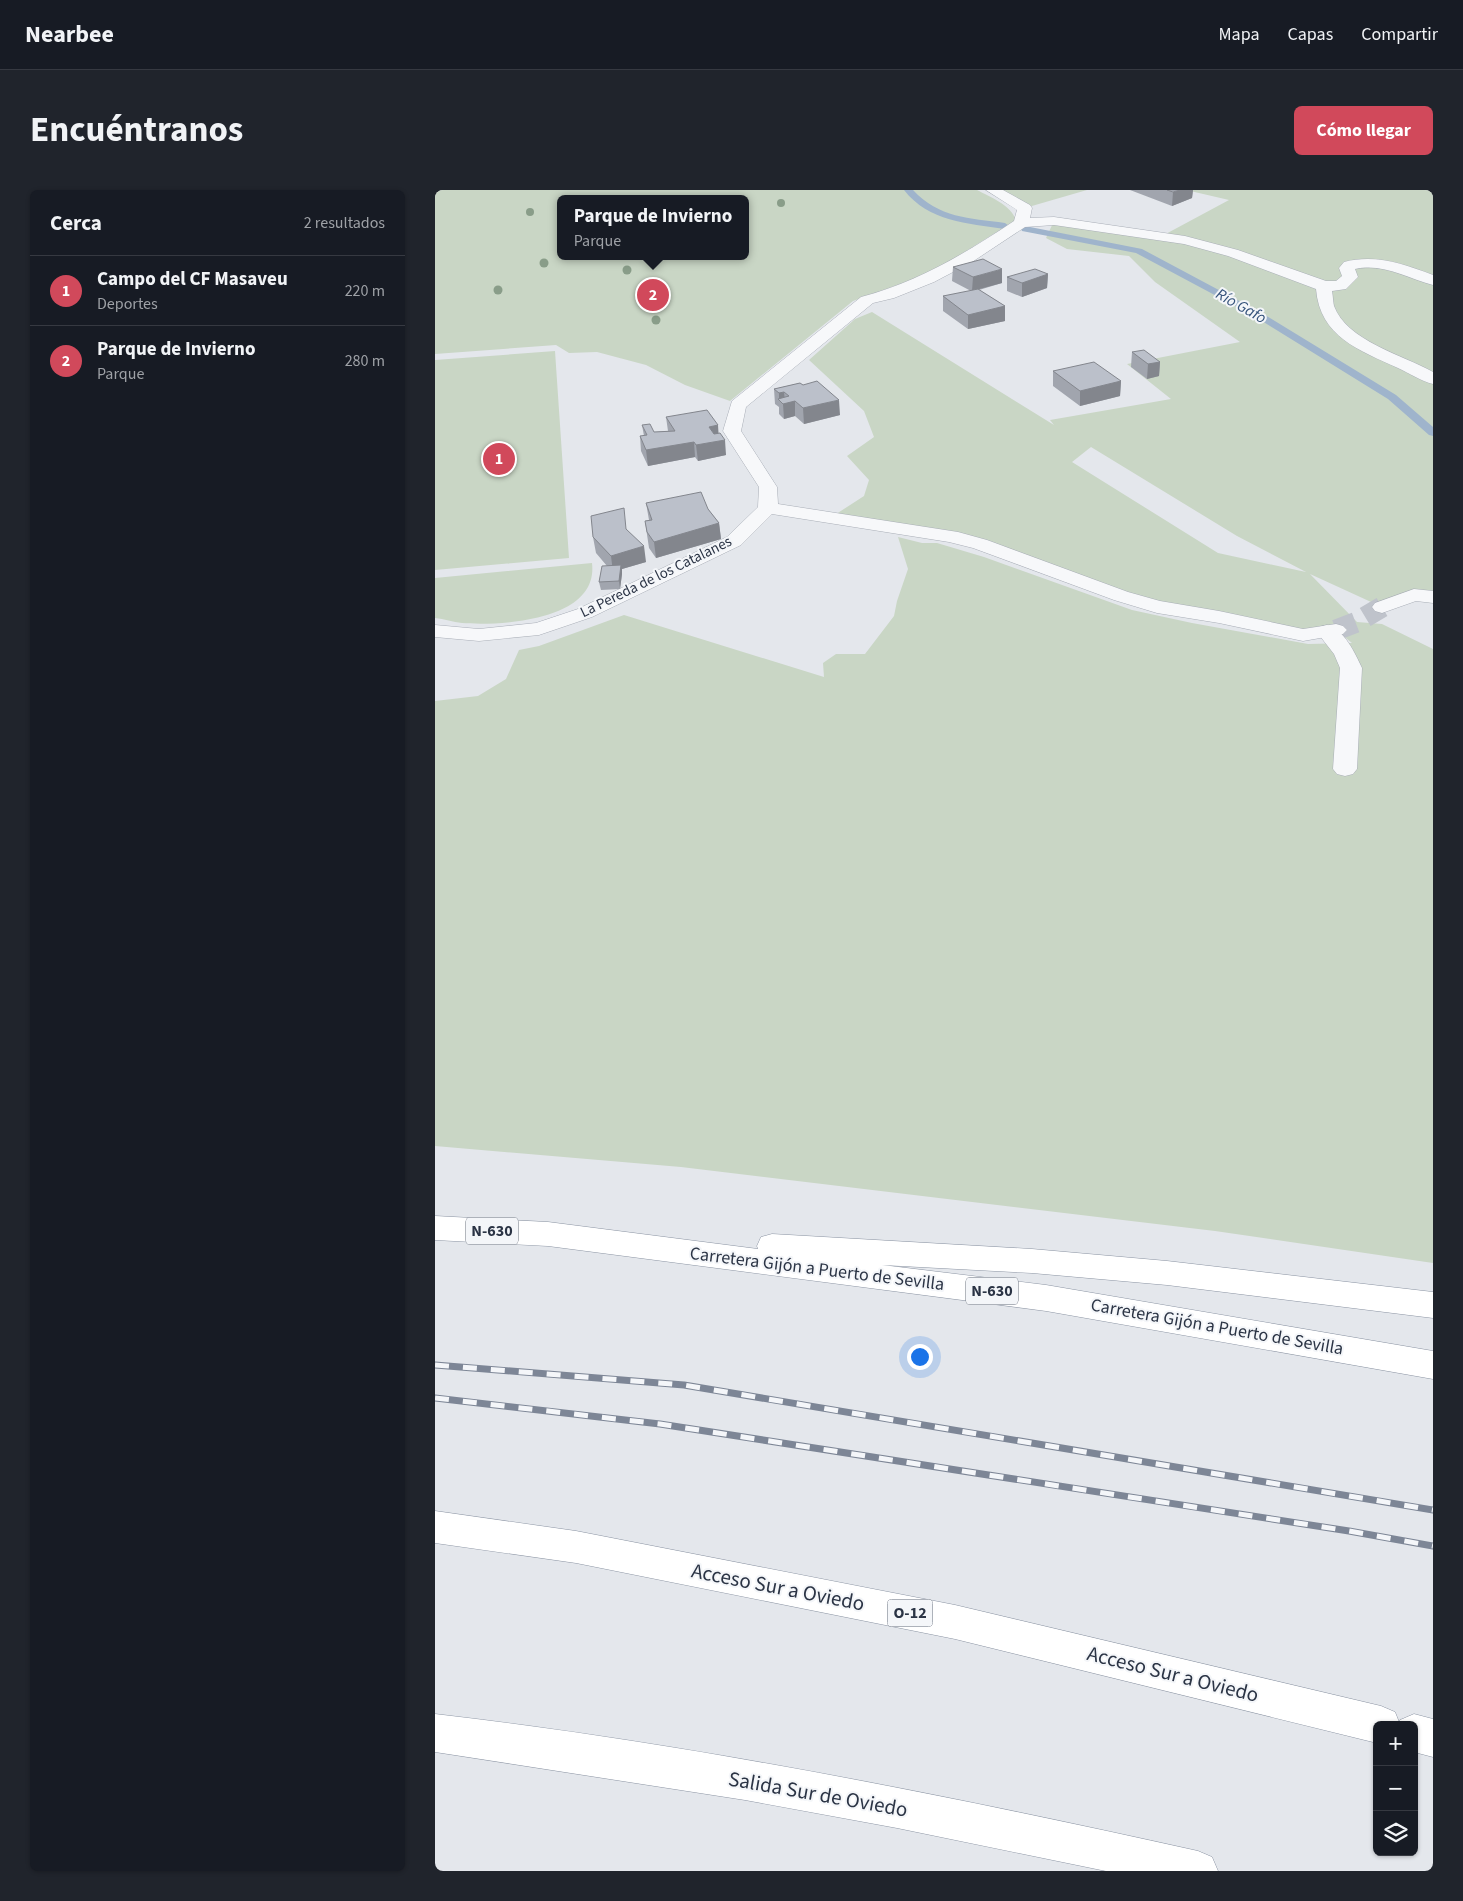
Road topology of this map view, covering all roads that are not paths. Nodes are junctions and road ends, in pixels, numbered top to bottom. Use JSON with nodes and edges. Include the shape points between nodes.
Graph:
{"nodes":[{"id":1,"x":993,"y":190,"type":"edge"},
{"id":2,"x":1021,"y":223,"type":"junction"},
{"id":3,"x":1433,"y":280,"type":"edge"},
{"id":4,"x":1324,"y":286,"type":"junction"},
{"id":5,"x":1433,"y":379,"type":"edge"},
{"id":6,"x":768,"y":508,"type":"junction"},
{"id":7,"x":1433,"y":597,"type":"edge"},
{"id":8,"x":1382,"y":607,"type":"tunnel mouth"},
{"id":9,"x":435,"y":631,"type":"edge"},
{"id":10,"x":1345,"y":769,"type":"dead end"},
{"id":11,"x":435,"y":1228,"type":"edge"},
{"id":12,"x":548,"y":1234,"type":"junction"},
{"id":13,"x":1433,"y":1305,"type":"edge"},
{"id":14,"x":1433,"y":1365,"type":"edge"},
{"id":15,"x":435,"y":1527,"type":"edge"},
{"id":16,"x":1373,"y":1723,"type":"edge"},
{"id":17,"x":435,"y":1733,"type":"edge"},
{"id":18,"x":1418,"y":1734,"type":"edge"},
{"id":19,"x":1433,"y":1738,"type":"edge"},
{"id":20,"x":1198,"y":1871,"type":"edge"}],
"edges":[{"from":1,"to":2,"type":"street","via":[[1025,208]]},
{"from":2,"to":4,"type":"street","via":[[1054,221],[1185,240]]},
{"from":2,"to":6,"type":"street","via":[[965,261],[893,295],[867,300],[738,405],[732,431],[768,487]]},
{"from":3,"to":4,"type":"street","via":[[1388,264],[1369,261],[1349,265],[1350,278],[1340,286]]},
{"from":4,"to":5,"type":"street","via":[[1329,316],[1355,341]]},
{"from":6,"to":9,"type":"street","name":"La Pereda de los Catalanes","via":[[734,541],[585,613],[539,629],[479,635]]},
{"from":6,"to":10,"type":"street","via":[[951,536],[1157,607],[1219,616],[1303,635],[1332,631],[1351,668]]},
{"from":7,"to":8,"type":"street","via":[[1413,595]]},
{"from":11,"to":12,"type":"highway","name":"Carretera Gijón a Puerto de Sevilla","number":"N-630"},
{"from":12,"to":13,"type":"highway","via":[[1032,1261],[1167,1273]]},
{"from":12,"to":14,"type":"highway","name":"Carretera Gijón a Puerto de Sevilla","number":"N-630","via":[[1046,1298]]},
{"from":15,"to":16,"type":"highway","name":"Acceso Sur a Oviedo","number":"O-12","via":[[576,1546],[955,1622]]},
{"from":17,"to":20,"type":"highway","name":"Salida Sur de Oviedo","via":[[643,1763],[837,1796],[1038,1835]]},
{"from":18,"to":19,"type":"highway"}]}
